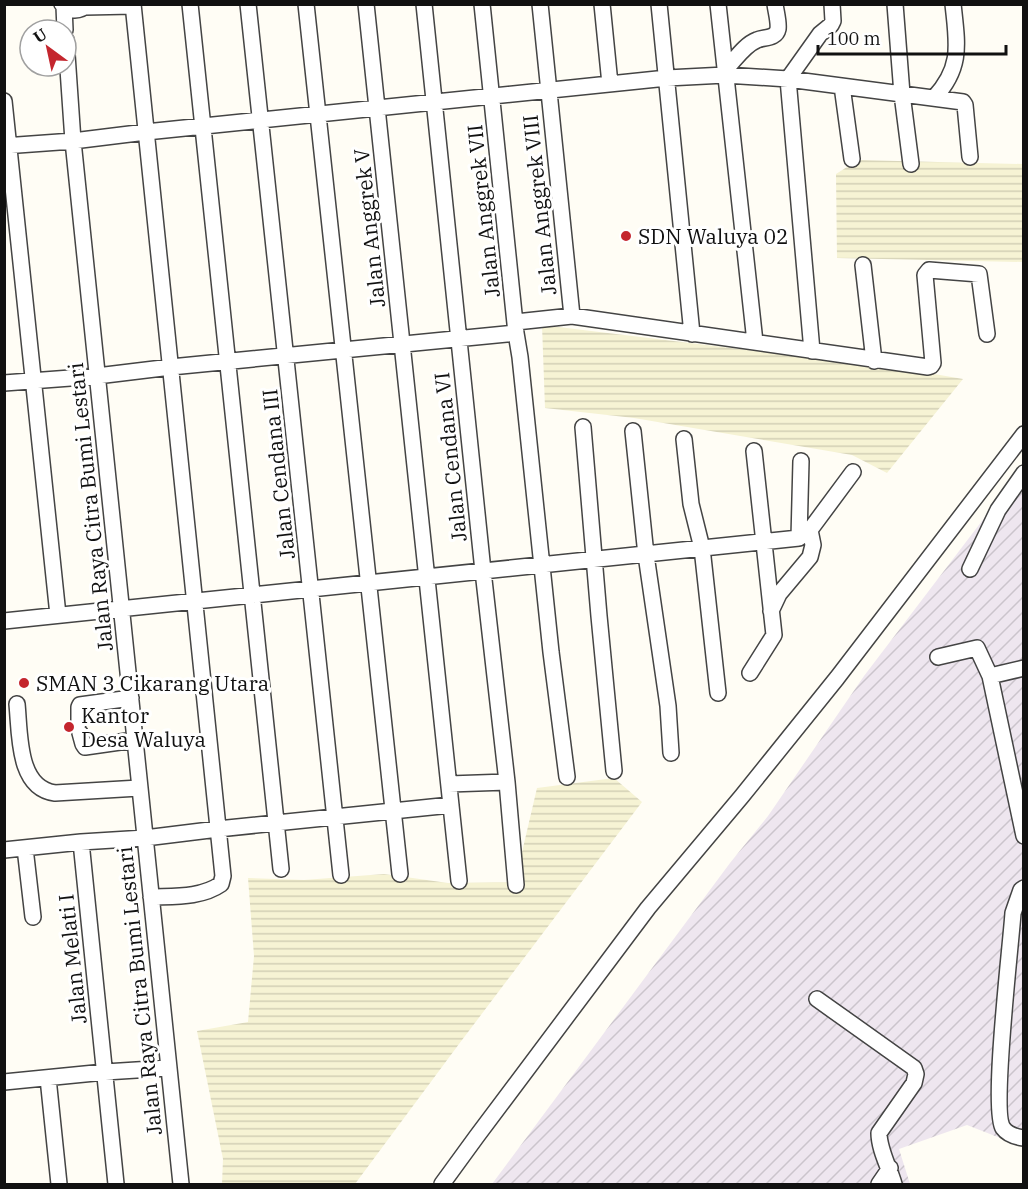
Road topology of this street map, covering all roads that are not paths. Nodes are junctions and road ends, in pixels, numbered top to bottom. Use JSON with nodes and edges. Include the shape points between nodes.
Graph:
{"nodes":[{"id":1,"x":190,"y":4,"type":"edge"},
{"id":2,"x":249,"y":4,"type":"edge"},
{"id":3,"x":306,"y":4,"type":"edge"},
{"id":4,"x":366,"y":4,"type":"edge"},
{"id":5,"x":424,"y":4,"type":"edge"},
{"id":6,"x":482,"y":4,"type":"edge"},
{"id":7,"x":540,"y":4,"type":"edge"},
{"id":8,"x":602,"y":4,"type":"edge"},
{"id":9,"x":659,"y":4,"type":"edge"},
{"id":10,"x":718,"y":4,"type":"edge"},
{"id":11,"x":776,"y":4,"type":"edge"},
{"id":12,"x":832,"y":4,"type":"edge"},
{"id":13,"x":895,"y":4,"type":"edge"},
{"id":14,"x":953,"y":4,"type":"edge"},
{"id":15,"x":63,"y":5,"type":"edge"},
{"id":16,"x":133,"y":5,"type":"edge"},
{"id":17,"x":87,"y":6,"type":"edge"},
{"id":18,"x":725,"y":72,"type":"junction"},
{"id":19,"x":69,"y":78,"type":"edge"},
{"id":20,"x":667,"y":78,"type":"junction"},
{"id":21,"x":788,"y":79,"type":"junction"},
{"id":22,"x":610,"y":84,"type":"junction"},
{"id":23,"x":842,"y":86,"type":"junction"},
{"id":24,"x":549,"y":90,"type":"junction"},
{"id":25,"x":902,"y":94,"type":"junction"},
{"id":26,"x":491,"y":96,"type":"junction"},
{"id":27,"x":934,"y":98,"type":"junction"},
{"id":28,"x":4,"y":101,"type":"edge"},
{"id":29,"x":434,"y":102,"type":"junction"},
{"id":30,"x":377,"y":108,"type":"junction"},
{"id":31,"x":318,"y":114,"type":"junction"},
{"id":32,"x":261,"y":120,"type":"junction"},
{"id":33,"x":203,"y":126,"type":"junction"},
{"id":34,"x":146,"y":132,"type":"junction"},
{"id":35,"x":73,"y":141,"type":"junction"},
{"id":36,"x":7,"y":146,"type":"edge"},
{"id":37,"x":970,"y":158,"type":"dead end"},
{"id":38,"x":852,"y":159,"type":"dead end"},
{"id":39,"x":911,"y":164,"type":"dead end"},
{"id":40,"x":863,"y":265,"type":"dead end"},
{"id":41,"x":572,"y":316,"type":"junction"},
{"id":42,"x":516,"y":327,"type":"junction"},
{"id":43,"x":692,"y":334,"type":"junction"},
{"id":44,"x":987,"y":334,"type":"dead end"},
{"id":45,"x":459,"y":338,"type":"junction"},
{"id":46,"x":755,"y":342,"type":"junction"},
{"id":47,"x":402,"y":344,"type":"junction"},
{"id":48,"x":343,"y":350,"type":"junction"},
{"id":49,"x":812,"y":351,"type":"junction"},
{"id":50,"x":286,"y":355,"type":"junction"},
{"id":51,"x":227,"y":361,"type":"junction"},
{"id":52,"x":874,"y":361,"type":"junction"},
{"id":53,"x":171,"y":367,"type":"junction"},
{"id":54,"x":97,"y":376,"type":"junction"},
{"id":55,"x":34,"y":380,"type":"junction"},
{"id":56,"x":4,"y":383,"type":"edge"},
{"id":57,"x":583,"y":427,"type":"dead end"},
{"id":58,"x":633,"y":431,"type":"dead end"},
{"id":59,"x":1023,"y":434,"type":"edge"},
{"id":60,"x":684,"y":439,"type":"dead end"},
{"id":61,"x":754,"y":450,"type":"dead end"},
{"id":62,"x":801,"y":461,"type":"dead end"},
{"id":63,"x":853,"y":472,"type":"dead end"},
{"id":64,"x":1023,"y":473,"type":"edge"},
{"id":65,"x":805,"y":534,"type":"junction"},
{"id":66,"x":763,"y":542,"type":"junction"},
{"id":67,"x":702,"y":548,"type":"junction"},
{"id":68,"x":646,"y":555,"type":"junction"},
{"id":69,"x":595,"y":560,"type":"junction"},
{"id":70,"x":543,"y":565,"type":"junction"},
{"id":71,"x":970,"y":569,"type":"dead end"},
{"id":72,"x":483,"y":571,"type":"junction"},
{"id":73,"x":427,"y":577,"type":"junction"},
{"id":74,"x":368,"y":583,"type":"junction"},
{"id":75,"x":311,"y":589,"type":"junction"},
{"id":76,"x":252,"y":595,"type":"junction"},
{"id":77,"x":195,"y":601,"type":"junction"},
{"id":78,"x":122,"y":608,"type":"junction"},
{"id":79,"x":771,"y":611,"type":"junction"},
{"id":80,"x":58,"y":615,"type":"junction"},
{"id":81,"x":4,"y":621,"type":"edge"},
{"id":82,"x":938,"y":657,"type":"dead end"},
{"id":83,"x":1023,"y":668,"type":"edge"},
{"id":84,"x":750,"y":673,"type":"dead end"},
{"id":85,"x":990,"y":676,"type":"junction"},
{"id":86,"x":718,"y":693,"type":"dead end"},
{"id":87,"x":131,"y":698,"type":"junction"},
{"id":88,"x":17,"y":704,"type":"dead end"},
{"id":89,"x":135,"y":740,"type":"junction"},
{"id":90,"x":671,"y":753,"type":"dead end"},
{"id":91,"x":614,"y":771,"type":"dead end"},
{"id":92,"x":567,"y":777,"type":"dead end"},
{"id":93,"x":507,"y":782,"type":"junction"},
{"id":94,"x":449,"y":784,"type":"junction"},
{"id":95,"x":140,"y":788,"type":"junction"},
{"id":96,"x":451,"y":805,"type":"junction"},
{"id":97,"x":393,"y":811,"type":"junction"},
{"id":98,"x":335,"y":817,"type":"junction"},
{"id":99,"x":276,"y":823,"type":"junction"},
{"id":100,"x":218,"y":829,"type":"junction"},
{"id":101,"x":1023,"y":836,"type":"edge"},
{"id":102,"x":145,"y":838,"type":"junction"},
{"id":103,"x":81,"y":843,"type":"junction"},
{"id":104,"x":25,"y":848,"type":"junction"},
{"id":105,"x":4,"y":850,"type":"edge"},
{"id":106,"x":281,"y":869,"type":"dead end"},
{"id":107,"x":400,"y":874,"type":"dead end"},
{"id":108,"x":341,"y":875,"type":"dead end"},
{"id":109,"x":459,"y":881,"type":"dead end"},
{"id":110,"x":516,"y":885,"type":"dead end"},
{"id":111,"x":1023,"y":888,"type":"edge"},
{"id":112,"x":151,"y":897,"type":"junction"},
{"id":113,"x":33,"y":917,"type":"dead end"},
{"id":114,"x":817,"y":999,"type":"dead end"},
{"id":115,"x":168,"y":1068,"type":"junction"},
{"id":116,"x":105,"y":1072,"type":"junction"},
{"id":117,"x":48,"y":1078,"type":"junction"},
{"id":118,"x":4,"y":1082,"type":"edge"},
{"id":119,"x":1023,"y":1138,"type":"edge"},
{"id":120,"x":890,"y":1168,"type":"junction"},
{"id":121,"x":59,"y":1185,"type":"edge"},
{"id":122,"x":116,"y":1185,"type":"edge"},
{"id":123,"x":181,"y":1185,"type":"edge"},
{"id":124,"x":442,"y":1185,"type":"edge"},
{"id":125,"x":879,"y":1185,"type":"edge"},
{"id":126,"x":894,"y":1185,"type":"edge"}],
"edges":[{"from":1,"to":33,"type":"street"},
{"from":2,"to":32,"type":"street","name":"Jalan Cendana III"},
{"from":3,"to":31,"type":"street"},
{"from":4,"to":30,"type":"street","name":"Jalan Anggrek V"},
{"from":5,"to":29,"type":"street","name":"Jalan Cendana VI"},
{"from":6,"to":26,"type":"street","name":"Jalan Anggrek VII"},
{"from":7,"to":24,"type":"street","name":"Jalan Anggrek VIII"},
{"from":8,"to":22,"type":"street"},
{"from":9,"to":20,"type":"street"},
{"from":10,"to":18,"type":"street"},
{"from":11,"to":18,"type":"street","via":[[776,34],[748,45]]},
{"from":12,"to":21,"type":"street","via":[[831,25]]},
{"from":13,"to":25,"type":"street"},
{"from":14,"to":27,"type":"street","via":[[957,53],[953,71]]},
{"from":15,"to":17,"type":"street","via":[[74,11]]},
{"from":16,"to":17,"type":"street"},
{"from":16,"to":34,"type":"street"},
{"from":18,"to":20,"type":"street"},
{"from":18,"to":21,"type":"street"},
{"from":18,"to":46,"type":"street"},
{"from":19,"to":35,"type":"street","name":"Jalan Raya Citra Bumi Lestari"},
{"from":20,"to":22,"type":"street"},
{"from":20,"to":43,"type":"street"},
{"from":21,"to":23,"type":"street"},
{"from":21,"to":49,"type":"street"},
{"from":22,"to":24,"type":"street"},
{"from":23,"to":25,"type":"street"},
{"from":23,"to":38,"type":"street"},
{"from":24,"to":26,"type":"street"},
{"from":24,"to":41,"type":"street","name":"Jalan Anggrek VIII"},
{"from":25,"to":27,"type":"street"},
{"from":25,"to":39,"type":"street"},
{"from":26,"to":29,"type":"street"},
{"from":26,"to":42,"type":"street","name":"Jalan Anggrek VII"},
{"from":27,"to":37,"type":"street","via":[[965,105]]},
{"from":28,"to":36,"type":"street"},
{"from":29,"to":30,"type":"street"},
{"from":29,"to":45,"type":"street","name":"Jalan Cendana VI"},
{"from":30,"to":31,"type":"street"},
{"from":30,"to":47,"type":"street","name":"Jalan Anggrek V"},
{"from":31,"to":32,"type":"street"},
{"from":31,"to":48,"type":"street"},
{"from":32,"to":33,"type":"street"},
{"from":32,"to":50,"type":"street","name":"Jalan Cendana III"},
{"from":33,"to":34,"type":"street"},
{"from":33,"to":51,"type":"street"},
{"from":34,"to":35,"type":"street"},
{"from":34,"to":53,"type":"street"},
{"from":35,"to":36,"type":"street"},
{"from":35,"to":54,"type":"street","name":"Jalan Raya Citra Bumi Lestari"},
{"from":36,"to":55,"type":"street"},
{"from":40,"to":52,"type":"street"},
{"from":41,"to":42,"type":"street"},
{"from":41,"to":43,"type":"street"},
{"from":42,"to":45,"type":"street"},
{"from":42,"to":70,"type":"street","name":"Jalan Anggrek VII"},
{"from":43,"to":46,"type":"street"},
{"from":44,"to":52,"type":"street","via":[[979,274],[929,270],[925,275],[933,363],[928,368]]},
{"from":45,"to":47,"type":"street"},
{"from":45,"to":72,"type":"street","name":"Jalan Cendana VI"},
{"from":46,"to":49,"type":"street"},
{"from":47,"to":48,"type":"street"},
{"from":47,"to":73,"type":"street","name":"Jalan Anggrek V"},
{"from":48,"to":50,"type":"street"},
{"from":48,"to":74,"type":"street"},
{"from":49,"to":52,"type":"street"},
{"from":50,"to":51,"type":"street"},
{"from":50,"to":75,"type":"street","name":"Jalan Cendana III"},
{"from":51,"to":53,"type":"street"},
{"from":51,"to":76,"type":"street"},
{"from":53,"to":54,"type":"street"},
{"from":53,"to":77,"type":"street"},
{"from":54,"to":55,"type":"street"},
{"from":54,"to":78,"type":"street","name":"Jalan Raya Citra Bumi Lestari"},
{"from":55,"to":56,"type":"street"},
{"from":55,"to":80,"type":"street"},
{"from":57,"to":69,"type":"street"},
{"from":58,"to":68,"type":"street"},
{"from":59,"to":124,"type":"street","via":[[837,678],[648,908]]},
{"from":60,"to":67,"type":"street","via":[[691,504]]},
{"from":61,"to":66,"type":"street"},
{"from":62,"to":65,"type":"street"},
{"from":63,"to":65,"type":"street"},
{"from":64,"to":71,"type":"street","via":[[998,510]]},
{"from":65,"to":66,"type":"street"},
{"from":65,"to":79,"type":"street","via":[[813,545],[810,557],[779,594]]},
{"from":66,"to":67,"type":"street"},
{"from":66,"to":79,"type":"street"},
{"from":67,"to":68,"type":"street"},
{"from":67,"to":86,"type":"street"},
{"from":68,"to":69,"type":"street"},
{"from":68,"to":90,"type":"street"},
{"from":69,"to":70,"type":"street"},
{"from":69,"to":91,"type":"street"},
{"from":70,"to":72,"type":"street"},
{"from":70,"to":92,"type":"street","name":"Jalan Anggrek VII"},
{"from":72,"to":73,"type":"street"},
{"from":72,"to":93,"type":"street","name":"Jalan Cendana VI"},
{"from":73,"to":74,"type":"street"},
{"from":73,"to":94,"type":"street","name":"Jalan Anggrek V"},
{"from":74,"to":75,"type":"street"},
{"from":74,"to":97,"type":"street"},
{"from":75,"to":76,"type":"street"},
{"from":75,"to":98,"type":"street","name":"Jalan Cendana III"},
{"from":76,"to":77,"type":"street"},
{"from":76,"to":99,"type":"street"},
{"from":77,"to":78,"type":"street"},
{"from":77,"to":100,"type":"street"},
{"from":78,"to":80,"type":"street"},
{"from":78,"to":87,"type":"street","name":"Jalan Raya Citra Bumi Lestari"},
{"from":79,"to":84,"type":"street","via":[[774,635]]},
{"from":80,"to":81,"type":"street"},
{"from":82,"to":85,"type":"street","via":[[977,648]]},
{"from":83,"to":85,"type":"street"},
{"from":85,"to":101,"type":"street"},
{"from":87,"to":89,"type":"street","name":"Jalan Raya Citra Bumi Lestari"},
{"from":87,"to":89,"type":"street","via":[[81,705],[80,728],[85,747]]},
{"from":88,"to":95,"type":"street","via":[[25,768],[42,788],[55,793]]},
{"from":89,"to":95,"type":"street","name":"Jalan Raya Citra Bumi Lestari"},
{"from":93,"to":94,"type":"street"},
{"from":93,"to":110,"type":"street","name":"Jalan Cendana VI"},
{"from":94,"to":96,"type":"street","name":"Jalan Anggrek V"},
{"from":95,"to":102,"type":"street","name":"Jalan Raya Citra Bumi Lestari"},
{"from":96,"to":97,"type":"street"},
{"from":96,"to":109,"type":"street","name":"Jalan Anggrek V"},
{"from":97,"to":98,"type":"street"},
{"from":97,"to":107,"type":"street"},
{"from":98,"to":99,"type":"street"},
{"from":98,"to":108,"type":"street","name":"Jalan Cendana III"},
{"from":99,"to":100,"type":"street"},
{"from":99,"to":106,"type":"street"},
{"from":100,"to":102,"type":"street"},
{"from":100,"to":112,"type":"street","via":[[221,884],[193,895]]},
{"from":102,"to":103,"type":"street"},
{"from":102,"to":112,"type":"street","name":"Jalan Raya Citra Bumi Lestari"},
{"from":103,"to":104,"type":"street"},
{"from":103,"to":116,"type":"street","name":"Jalan Melati I"},
{"from":104,"to":105,"type":"street"},
{"from":104,"to":113,"type":"street"},
{"from":111,"to":119,"type":"street","via":[[1013,913],[999,1084],[1003,1128]]},
{"from":112,"to":115,"type":"street","name":"Jalan Raya Citra Bumi Lestari"},
{"from":114,"to":120,"type":"street","via":[[914,1068],[914,1083],[879,1133]]},
{"from":115,"to":116,"type":"street"},
{"from":115,"to":123,"type":"street","name":"Jalan Raya Citra Bumi Lestari"},
{"from":116,"to":117,"type":"street"},
{"from":116,"to":122,"type":"street","name":"Jalan Melati I"},
{"from":117,"to":118,"type":"street"},
{"from":117,"to":121,"type":"street"},
{"from":120,"to":125,"type":"street"},
{"from":120,"to":126,"type":"street"}]}
